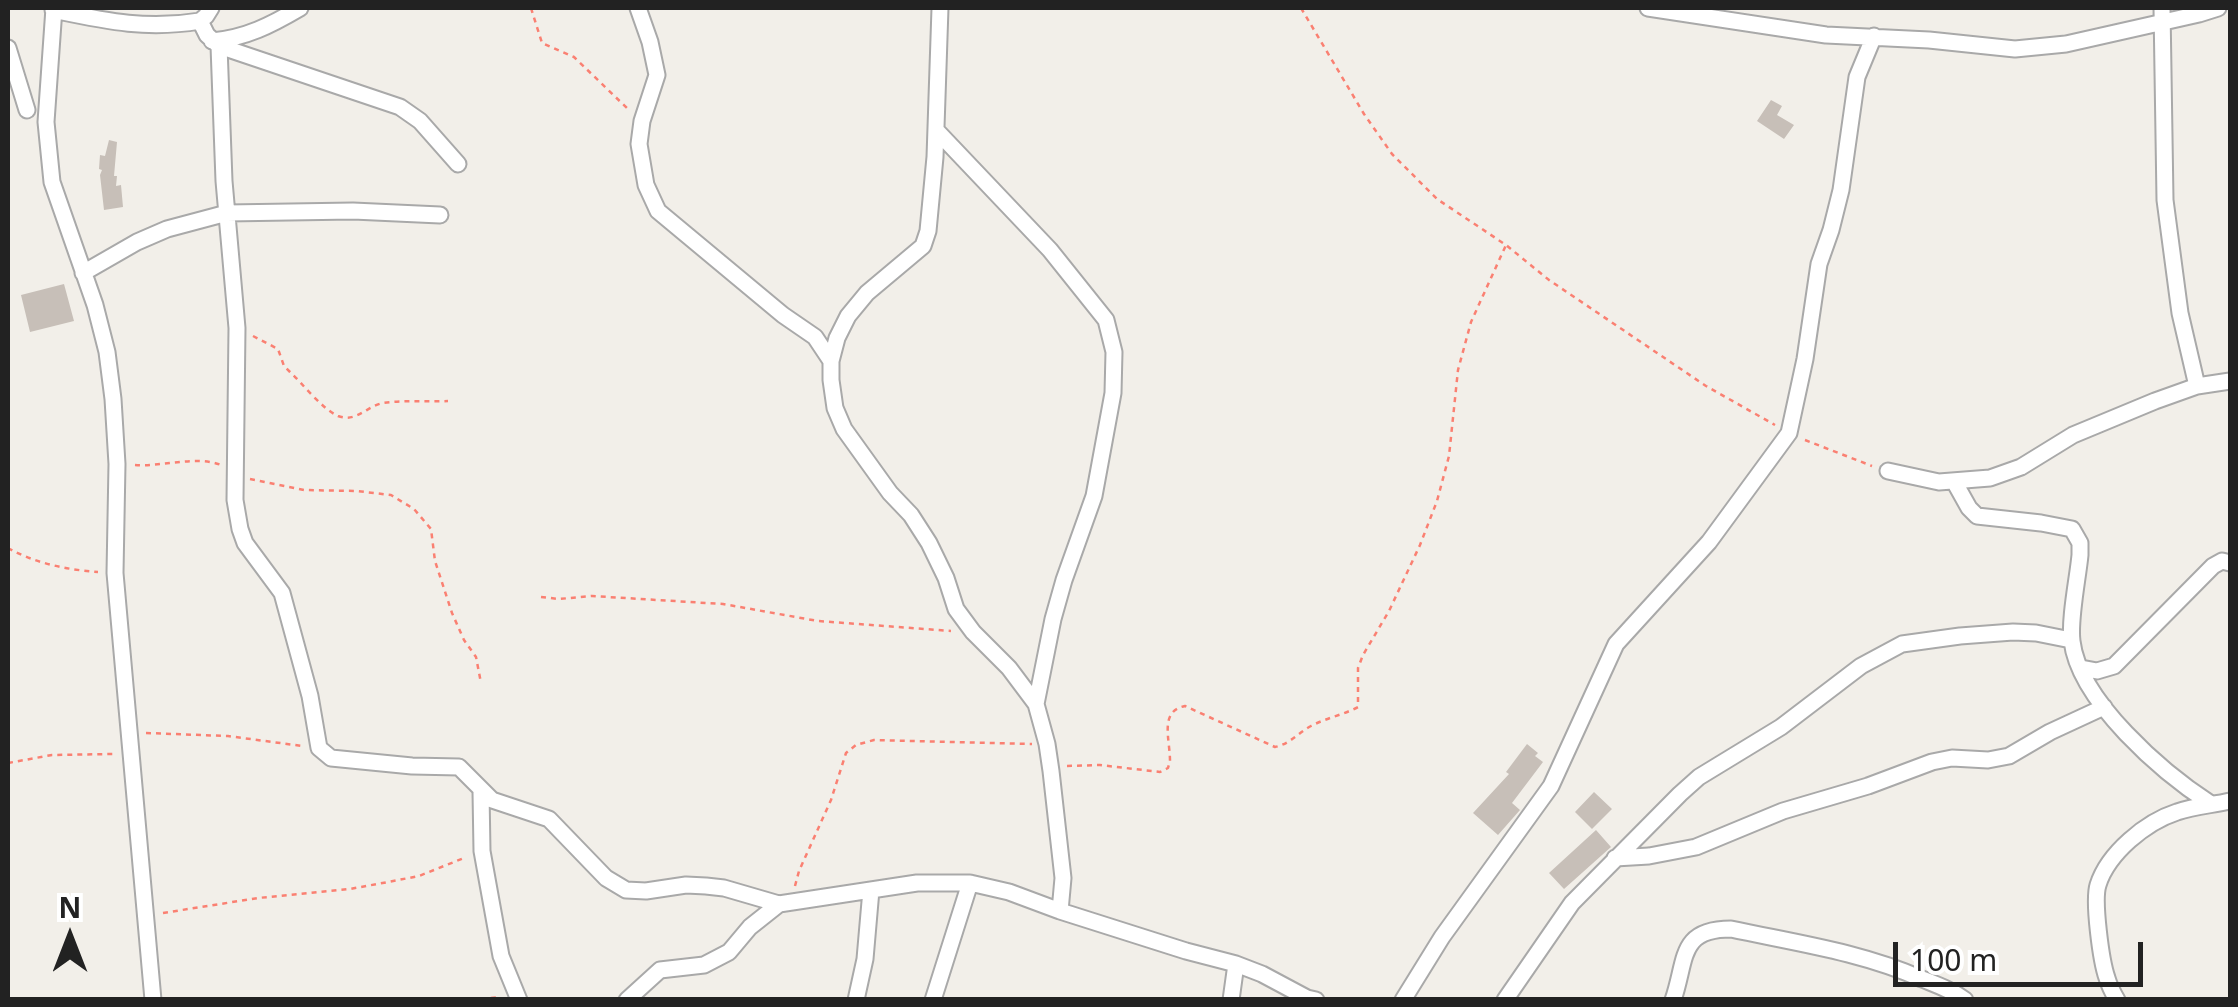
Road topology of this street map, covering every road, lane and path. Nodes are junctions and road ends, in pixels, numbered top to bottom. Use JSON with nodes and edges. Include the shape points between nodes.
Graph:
{"nodes":[{"id":1,"x":128,"y":8,"type":"edge"},
{"id":2,"x":300,"y":8,"type":"edge"},
{"id":3,"x":531,"y":8,"type":"edge"},
{"id":4,"x":638,"y":8,"type":"edge"},
{"id":5,"x":940,"y":8,"type":"edge"},
{"id":6,"x":1301,"y":8,"type":"edge"},
{"id":7,"x":1648,"y":8,"type":"edge"},
{"id":8,"x":2218,"y":8,"type":"edge"},
{"id":9,"x":53,"y":9,"type":"edge"},
{"id":10,"x":205,"y":14,"type":"edge"},
{"id":11,"x":2162,"y":14,"type":"edge"},
{"id":12,"x":131,"y":25,"type":"junction"},
{"id":13,"x":1874,"y":36,"type":"junction"},
{"id":14,"x":216,"y":44,"type":"junction"},
{"id":15,"x":8,"y":48,"type":"edge"},
{"id":16,"x":8,"y":102,"type":"edge"},
{"id":17,"x":26,"y":110,"type":"junction"},
{"id":18,"x":46,"y":122,"type":"junction"},
{"id":19,"x":642,"y":122,"type":"junction"},
{"id":20,"x":936,"y":130,"type":"junction"},
{"id":21,"x":458,"y":164,"type":"dead end"},
{"id":22,"x":227,"y":213,"type":"junction"},
{"id":23,"x":440,"y":215,"type":"dead end"},
{"id":24,"x":1506,"y":245,"type":"junction"},
{"id":25,"x":83,"y":273,"type":"junction"},
{"id":26,"x":237,"y":328,"type":"junction"},
{"id":27,"x":832,"y":361,"type":"junction"},
{"id":28,"x":2230,"y":380,"type":"edge"},
{"id":29,"x":2197,"y":386,"type":"junction"},
{"id":30,"x":448,"y":401,"type":"dead end"},
{"id":31,"x":1789,"y":433,"type":"junction"},
{"id":32,"x":117,"y":464,"type":"junction"},
{"id":33,"x":1888,"y":471,"type":"joint"},
{"id":34,"x":235,"y":474,"type":"junction"},
{"id":35,"x":1955,"y":482,"type":"junction"},
{"id":36,"x":8,"y":548,"type":"edge"},
{"id":37,"x":2230,"y":563,"type":"edge"},
{"id":38,"x":115,"y":574,"type":"junction"},
{"id":39,"x":541,"y":597,"type":"dead end"},
{"id":40,"x":973,"y":632,"type":"junction"},
{"id":41,"x":2072,"y":640,"type":"junction"},
{"id":42,"x":2080,"y":668,"type":"junction"},
{"id":43,"x":482,"y":682,"type":"dead end"},
{"id":44,"x":1036,"y":704,"type":"junction"},
{"id":45,"x":2104,"y":707,"type":"junction"},
{"id":46,"x":130,"y":732,"type":"junction"},
{"id":47,"x":1047,"y":744,"type":"junction"},
{"id":48,"x":319,"y":748,"type":"junction"},
{"id":49,"x":130,"y":754,"type":"junction"},
{"id":50,"x":8,"y":764,"type":"edge"},
{"id":51,"x":1051,"y":771,"type":"junction"},
{"id":52,"x":482,"y":792,"type":"junction"},
{"id":53,"x":2230,"y":800,"type":"edge"},
{"id":54,"x":2211,"y":804,"type":"junction"},
{"id":55,"x":482,"y":851,"type":"junction"},
{"id":56,"x":1615,"y":858,"type":"junction"},
{"id":57,"x":970,"y":882,"type":"junction"},
{"id":58,"x":871,"y":890,"type":"junction"},
{"id":59,"x":787,"y":903,"type":"junction"},
{"id":60,"x":1060,"y":911,"type":"junction"},
{"id":61,"x":147,"y":915,"type":"junction"},
{"id":62,"x":1236,"y":964,"type":"junction"},
{"id":63,"x":518,"y":997,"type":"edge"},
{"id":64,"x":153,"y":1000,"type":"edge"},
{"id":65,"x":471,"y":1000,"type":"edge"},
{"id":66,"x":627,"y":1000,"type":"edge"},
{"id":67,"x":856,"y":1000,"type":"edge"},
{"id":68,"x":933,"y":1000,"type":"edge"},
{"id":69,"x":1231,"y":1000,"type":"edge"},
{"id":70,"x":1316,"y":1000,"type":"edge"},
{"id":71,"x":1403,"y":1000,"type":"edge"},
{"id":72,"x":1504,"y":1000,"type":"edge"},
{"id":73,"x":1673,"y":1000,"type":"edge"},
{"id":74,"x":1964,"y":1000,"type":"edge"},
{"id":75,"x":2117,"y":1000,"type":"edge"}],
"edges":[{"from":1,"to":12,"type":"street"},
{"from":2,"to":14,"type":"street"},
{"from":3,"to":19,"type":"path","via":[[542,44],[574,57]]},
{"from":4,"to":19,"type":"street","via":[[656,75]]},
{"from":5,"to":20,"type":"street"},
{"from":6,"to":24,"type":"path","via":[[1392,154],[1437,199]]},
{"from":7,"to":13,"type":"street"},
{"from":8,"to":11,"type":"street"},
{"from":9,"to":12,"type":"street"},
{"from":9,"to":18,"type":"street"},
{"from":10,"to":12,"type":"street","via":[[176,24]]},
{"from":10,"to":14,"type":"street"},
{"from":11,"to":13,"type":"street","via":[[2066,44],[2015,49]]},
{"from":11,"to":29,"type":"street","via":[[2165,200]]},
{"from":13,"to":31,"type":"street","via":[[1857,78],[1841,190],[1819,264]]},
{"from":14,"to":21,"type":"street","via":[[400,107]]},
{"from":14,"to":22,"type":"street"},
{"from":15,"to":17,"type":"street"},
{"from":16,"to":17,"type":"street"},
{"from":17,"to":18,"type":"street"},
{"from":18,"to":25,"type":"street","via":[[52,182]]},
{"from":19,"to":27,"type":"street","via":[[646,185],[658,211],[816,337]]},
{"from":20,"to":27,"type":"street","via":[[932,212],[923,246],[848,316]]},
{"from":20,"to":44,"type":"street","via":[[1050,250],[1106,320],[1114,352],[1094,496],[1060,593]]},
{"from":22,"to":23,"type":"street"},
{"from":22,"to":25,"type":"street","via":[[166,230]]},
{"from":22,"to":26,"type":"street"},
{"from":24,"to":31,"type":"path","via":[[1706,386]]},
{"from":24,"to":51,"type":"path","via":[[1471,322],[1458,370],[1437,501],[1358,668],[1358,707],[1275,748],[1180,706],[1168,717],[1168,768],[1074,765]]},
{"from":25,"to":32,"type":"street","via":[[107,352]]},
{"from":26,"to":30,"type":"path","via":[[278,349],[284,366],[341,417],[381,404]]},
{"from":26,"to":34,"type":"street"},
{"from":27,"to":40,"type":"street","via":[[835,408],[844,429],[929,543],[956,609]]},
{"from":28,"to":29,"type":"street"},
{"from":29,"to":35,"type":"street","via":[[2073,435],[2021,467]]},
{"from":31,"to":33,"type":"path"},
{"from":31,"to":71,"type":"street","via":[[1709,542],[1616,644],[1551,786]]},
{"from":32,"to":34,"type":"path","via":[[211,461]]},
{"from":32,"to":38,"type":"street"},
{"from":33,"to":35,"type":"street"},
{"from":34,"to":43,"type":"path","via":[[304,490],[391,495],[414,509],[431,529],[452,612]]},
{"from":34,"to":48,"type":"street","via":[[240,529],[282,594]]},
{"from":35,"to":41,"type":"street","via":[[1977,516],[2064,526],[2077,536]]},
{"from":36,"to":38,"type":"path","via":[[75,570]]},
{"from":37,"to":42,"type":"street","via":[[2218,562],[2114,666]]},
{"from":38,"to":46,"type":"street"},
{"from":39,"to":40,"type":"path","via":[[723,604],[818,621]]},
{"from":40,"to":44,"type":"street"},
{"from":41,"to":42,"type":"street"},
{"from":41,"to":56,"type":"street","via":[[2013,632],[1914,642],[1884,652],[1782,728],[1699,777]]},
{"from":42,"to":45,"type":"street"},
{"from":44,"to":47,"type":"street"},
{"from":45,"to":54,"type":"street","via":[[2142,750]]},
{"from":45,"to":56,"type":"street","via":[[2009,756],[1932,762],[1783,810],[1696,847]]},
{"from":46,"to":48,"type":"path"},
{"from":46,"to":49,"type":"street"},
{"from":47,"to":51,"type":"street"},
{"from":47,"to":59,"type":"path","via":[[856,745],[846,754]]},
{"from":48,"to":52,"type":"street","via":[[331,758],[453,765]]},
{"from":49,"to":50,"type":"path"},
{"from":49,"to":61,"type":"street"},
{"from":51,"to":60,"type":"street","via":[[1063,878]]},
{"from":52,"to":55,"type":"street"},
{"from":52,"to":59,"type":"street","via":[[549,818],[626,890],[706,886]]},
{"from":53,"to":54,"type":"street"},
{"from":54,"to":75,"type":"street","via":[[2178,811],[2140,833],[2098,886],[2107,979]]},
{"from":55,"to":61,"type":"path","via":[[388,882]]},
{"from":55,"to":63,"type":"street","via":[[501,956]]},
{"from":56,"to":72,"type":"street","via":[[1572,903]]},
{"from":57,"to":58,"type":"street"},
{"from":57,"to":60,"type":"street"},
{"from":57,"to":68,"type":"street"},
{"from":58,"to":59,"type":"street"},
{"from":58,"to":67,"type":"street"},
{"from":59,"to":66,"type":"street","via":[[750,927],[728,952],[704,964],[660,970]]},
{"from":60,"to":62,"type":"street"},
{"from":61,"to":64,"type":"street"},
{"from":62,"to":69,"type":"street"},
{"from":62,"to":70,"type":"street"},
{"from":63,"to":65,"type":"path"},
{"from":73,"to":74,"type":"street","via":[[1692,941],[1712,929],[1860,956]]}]}
